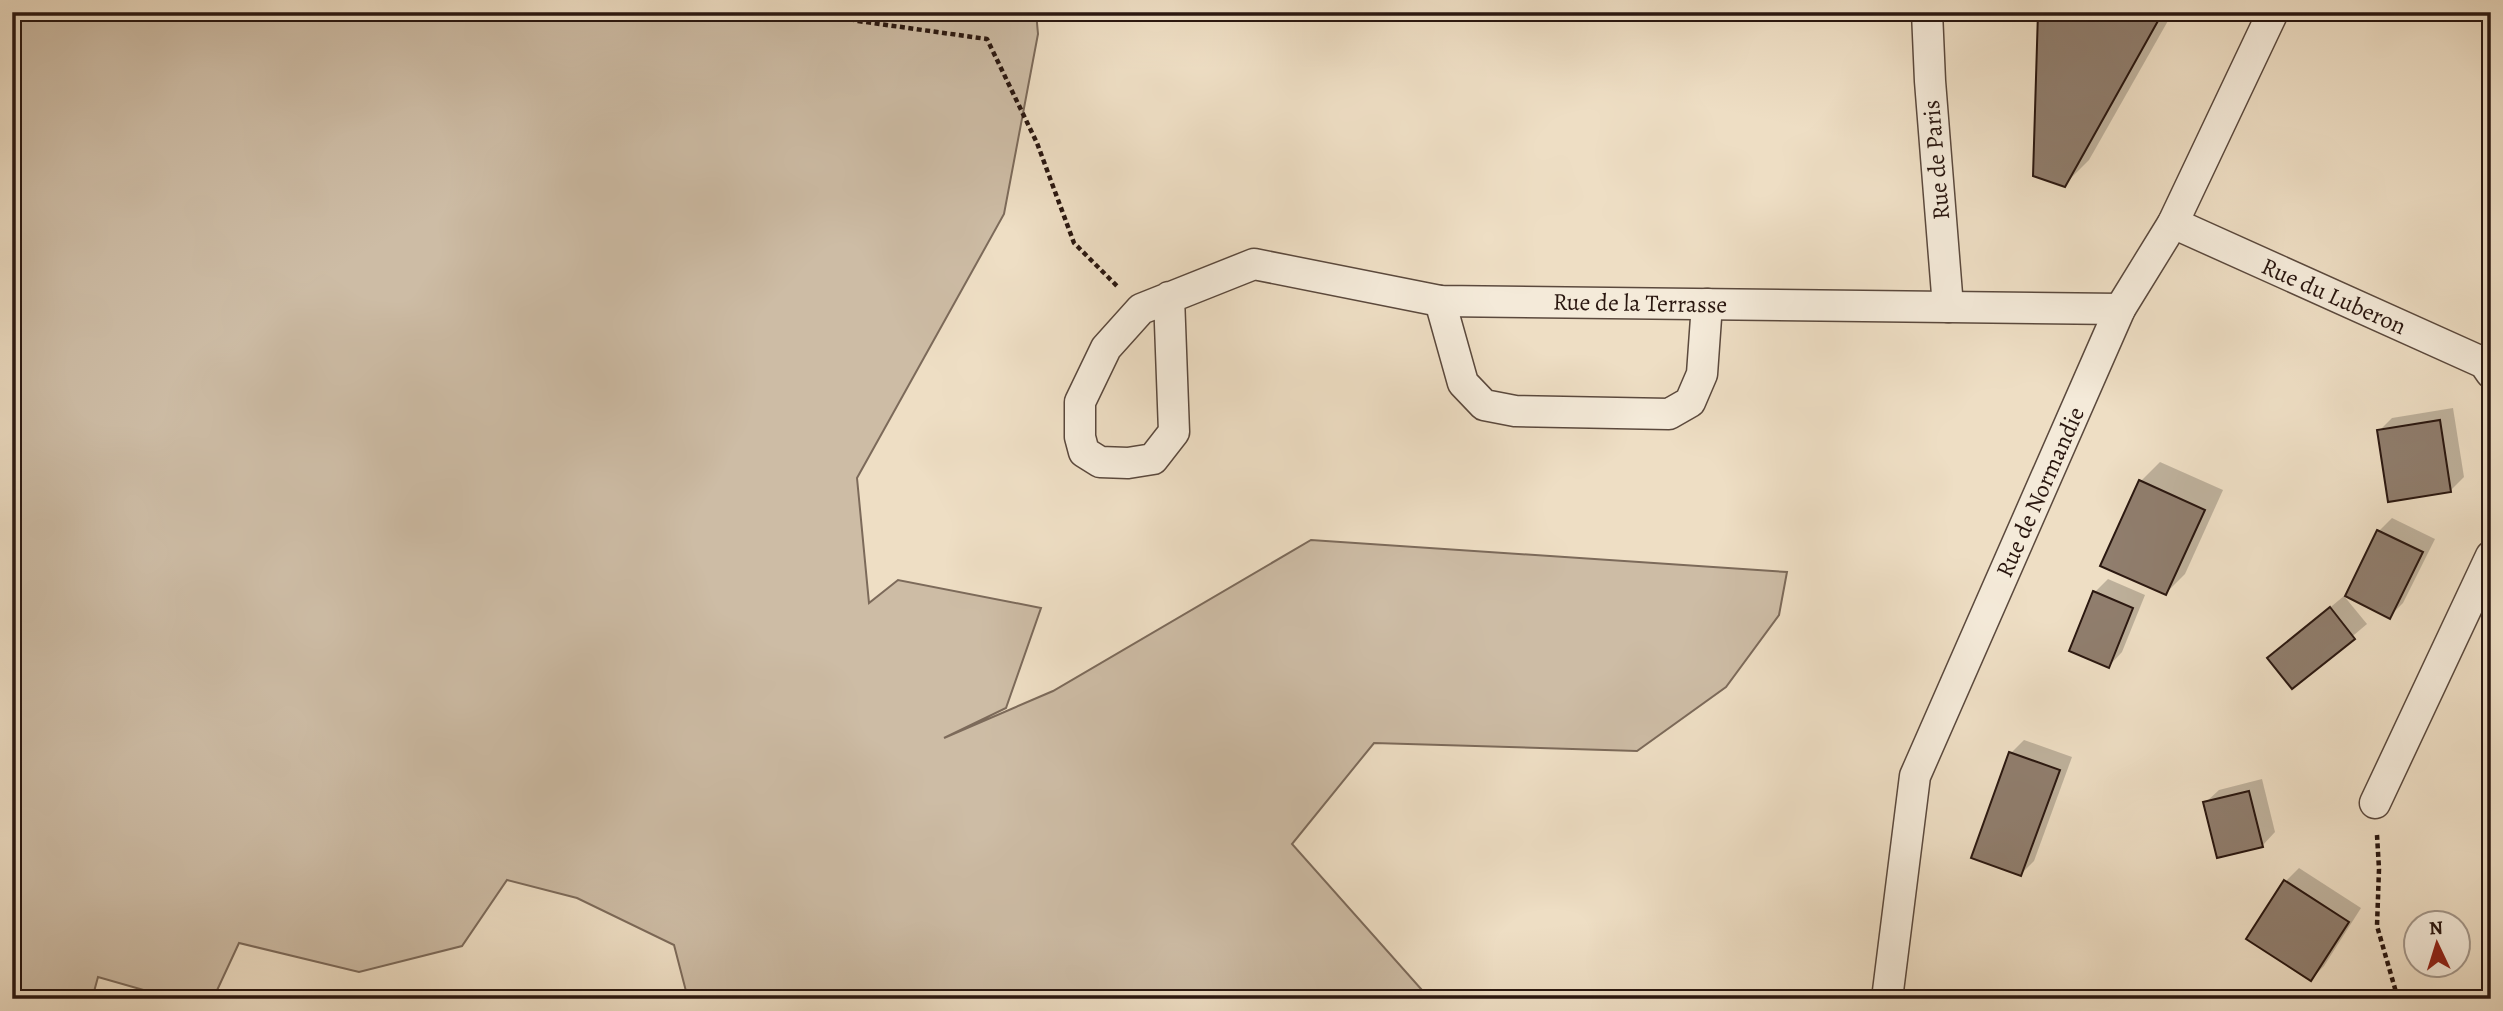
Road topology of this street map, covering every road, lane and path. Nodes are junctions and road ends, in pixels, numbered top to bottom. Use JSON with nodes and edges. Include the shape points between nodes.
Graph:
{"nodes":[{"id":1,"x":825,"y":12,"type":"edge"},
{"id":2,"x":1927,"y":12,"type":"edge"},
{"id":3,"x":2273,"y":12,"type":"edge"},
{"id":4,"x":2173,"y":223,"type":"junction"},
{"id":5,"x":1169,"y":297,"type":"junction"},
{"id":6,"x":1440,"y":301,"type":"junction"},
{"id":7,"x":1707,"y":304,"type":"junction"},
{"id":8,"x":1948,"y":307,"type":"junction"},
{"id":9,"x":1140,"y":309,"type":"junction"},
{"id":10,"x":2120,"y":309,"type":"junction"},
{"id":11,"x":2491,"y":373,"type":"edge"},
{"id":12,"x":2491,"y":556,"type":"edge"},
{"id":13,"x":2375,"y":803,"type":"joint"},
{"id":14,"x":1886,"y":999,"type":"edge"},
{"id":15,"x":2398,"y":999,"type":"edge"}],
"edges":[{"from":1,"to":9,"type":"path","via":[[987,39],[1037,143],[1074,243]]},
{"from":2,"to":8,"type":"street","name":"Rue de Paris"},
{"from":3,"to":4,"type":"street","name":"Rue de Normandie"},
{"from":4,"to":10,"type":"street","name":"Rue de Normandie"},
{"from":4,"to":11,"type":"street","name":"Rue du Luberon","via":[[2484,363]]},
{"from":5,"to":6,"type":"street","name":"Rue de la Terrasse","via":[[1254,264]]},
{"from":5,"to":9,"type":"street","name":"Rue de la Terrasse"},
{"from":5,"to":9,"type":"street","name":"Rue de la Terrasse","via":[[1174,432],[1153,459],[1100,462],[1084,452],[1080,402],[1106,348]]},
{"from":6,"to":7,"type":"street","name":"Rue de la Terrasse"},
{"from":6,"to":7,"type":"street","via":[[1462,383],[1485,405],[1515,411],[1669,414],[1690,402],[1702,374]]},
{"from":7,"to":8,"type":"street","name":"Rue de la Terrasse"},
{"from":8,"to":10,"type":"street","name":"Rue de la Terrasse"},
{"from":10,"to":14,"type":"street","name":"Rue de Normandie","via":[[1915,776]]},
{"from":12,"to":13,"type":"street"},
{"from":13,"to":15,"type":"path","via":[[2377,926]]}]}
